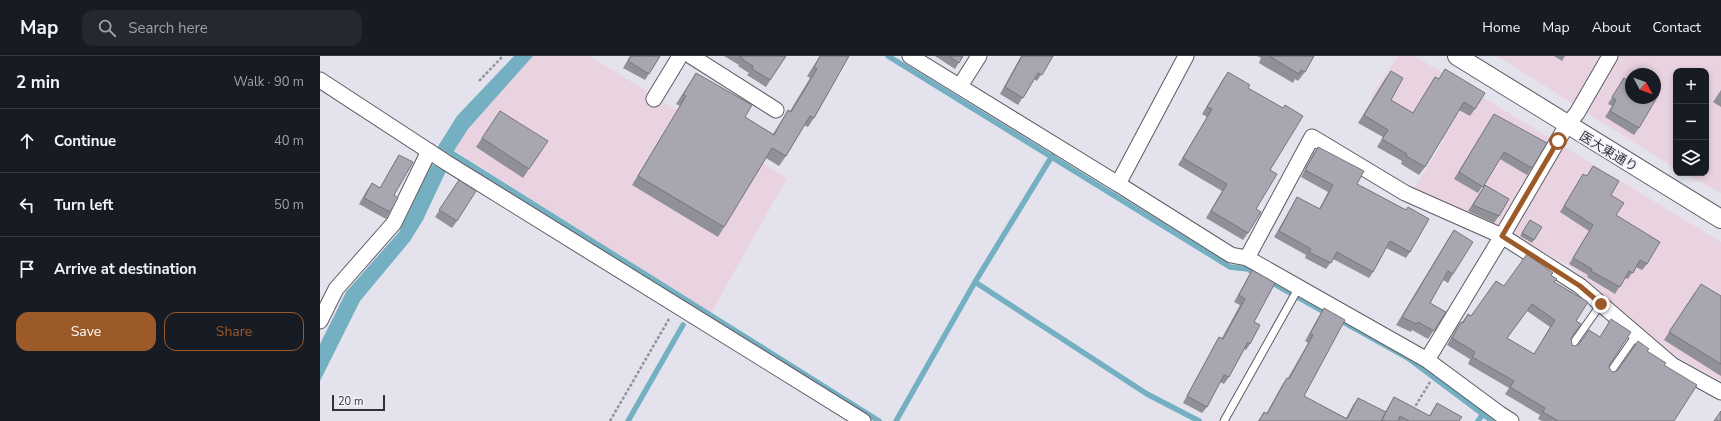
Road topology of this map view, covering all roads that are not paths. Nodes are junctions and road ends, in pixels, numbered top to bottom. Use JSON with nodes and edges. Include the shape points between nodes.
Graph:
{"nodes":[{"id":1,"x":680,"y":56,"type":"edge"},
{"id":2,"x":691,"y":56,"type":"edge"},
{"id":3,"x":910,"y":56,"type":"edge"},
{"id":4,"x":978,"y":56,"type":"edge"},
{"id":5,"x":1186,"y":56,"type":"edge"},
{"id":6,"x":1457,"y":56,"type":"edge"},
{"id":7,"x":1610,"y":56,"type":"edge"},
{"id":8,"x":320,"y":80,"type":"edge"},
{"id":9,"x":960,"y":86,"type":"junction"},
{"id":10,"x":654,"y":99,"type":"dead end"},
{"id":11,"x":776,"y":110,"type":"dead end"},
{"id":12,"x":1567,"y":125,"type":"junction"},
{"id":13,"x":437,"y":156,"type":"junction"},
{"id":14,"x":1118,"y":184,"type":"junction"},
{"id":15,"x":1721,"y":219,"type":"edge"},
{"id":16,"x":1502,"y":236,"type":"junction"},
{"id":17,"x":1247,"y":258,"type":"junction"},
{"id":18,"x":1298,"y":289,"type":"junction"},
{"id":19,"x":1601,"y":304,"type":"junction"},
{"id":20,"x":320,"y":321,"type":"edge"},
{"id":21,"x":1636,"y":334,"type":"junction"},
{"id":22,"x":1570,"y":348,"type":"edge"},
{"id":23,"x":1427,"y":360,"type":"junction"},
{"id":24,"x":1609,"y":374,"type":"edge"},
{"id":25,"x":1721,"y":392,"type":"edge"},
{"id":26,"x":864,"y":421,"type":"edge"},
{"id":27,"x":1224,"y":421,"type":"edge"},
{"id":28,"x":1511,"y":421,"type":"edge"}],
"edges":[{"from":1,"to":10,"type":"street"},
{"from":2,"to":11,"type":"street"},
{"from":3,"to":9,"type":"street"},
{"from":4,"to":9,"type":"street"},
{"from":5,"to":14,"type":"street"},
{"from":6,"to":12,"type":"street","name":"医大東通り"},
{"from":7,"to":12,"type":"street","via":[[1577,113]]},
{"from":8,"to":13,"type":"street"},
{"from":9,"to":14,"type":"street"},
{"from":12,"to":15,"type":"street","name":"医大東通り"},
{"from":12,"to":16,"type":"street"},
{"from":13,"to":20,"type":"street","via":[[394,223],[336,289]]},
{"from":13,"to":26,"type":"street"},
{"from":14,"to":17,"type":"street","via":[[1231,255]]},
{"from":16,"to":17,"type":"street","via":[[1405,193],[1312,137]]},
{"from":16,"to":19,"type":"street","via":[[1580,286]]},
{"from":16,"to":23,"type":"street"},
{"from":17,"to":18,"type":"street"},
{"from":18,"to":23,"type":"street"},
{"from":18,"to":27,"type":"lane"},
{"from":19,"to":21,"type":"street"},
{"from":19,"to":22,"type":"lane"},
{"from":21,"to":24,"type":"lane"},
{"from":21,"to":25,"type":"street","via":[[1672,365]]},
{"from":23,"to":28,"type":"street"}]}
